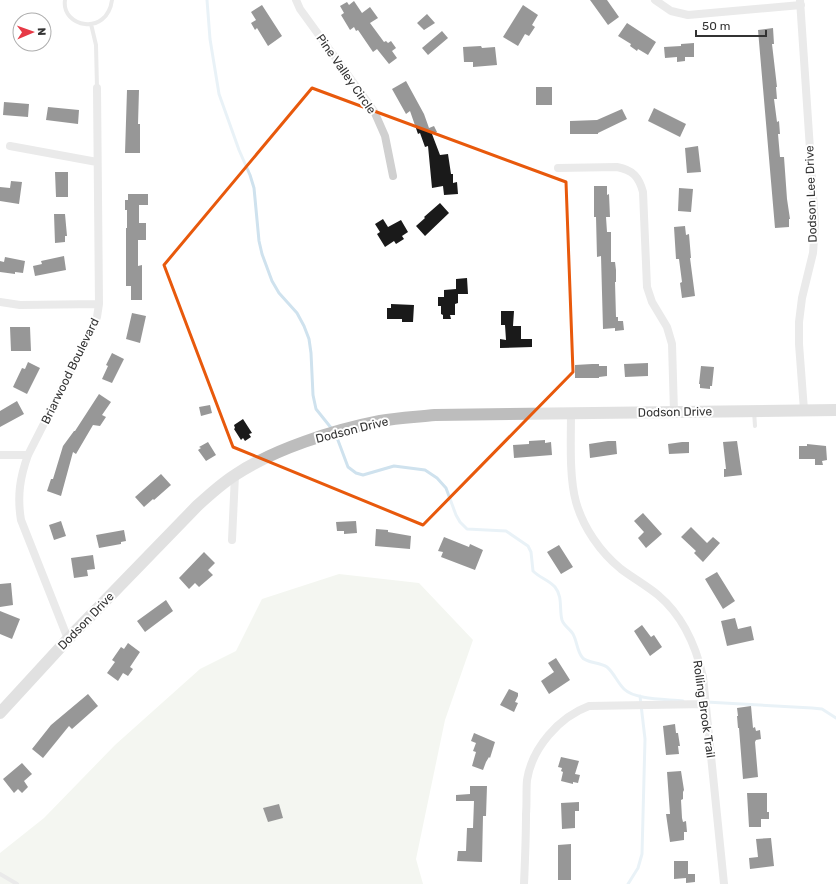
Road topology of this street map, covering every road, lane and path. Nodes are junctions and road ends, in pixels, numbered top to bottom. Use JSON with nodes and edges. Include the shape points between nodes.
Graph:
{"nodes":[{"id":1,"x":65,"y":0,"type":"edge"},
{"id":2,"x":112,"y":0,"type":"edge"},
{"id":3,"x":296,"y":0,"type":"edge"},
{"id":4,"x":655,"y":0,"type":"edge"},
{"id":5,"x":800,"y":3,"type":"edge"},
{"id":6,"x":91,"y":24,"type":"junction"},
{"id":7,"x":97,"y":88,"type":"joint"},
{"id":8,"x":10,"y":146,"type":"dead end"},
{"id":9,"x":97,"y":162,"type":"junction"},
{"id":10,"x":558,"y":168,"type":"dead end"},
{"id":11,"x":393,"y":176,"type":"dead end"},
{"id":12,"x":0,"y":302,"type":"edge"},
{"id":13,"x":98,"y":304,"type":"junction"},
{"id":14,"x":804,"y":410,"type":"junction"},
{"id":15,"x":836,"y":410,"type":"edge"},
{"id":16,"x":754,"y":411,"type":"junction"},
{"id":17,"x":674,"y":412,"type":"junction"},
{"id":18,"x":571,"y":413,"type":"junction"},
{"id":19,"x":755,"y":426,"type":"dead end"},
{"id":20,"x":0,"y":455,"type":"edge"},
{"id":21,"x":28,"y":455,"type":"junction"},
{"id":22,"x":235,"y":475,"type":"junction"},
{"id":23,"x":232,"y":540,"type":"dead end"},
{"id":24,"x":68,"y":639,"type":"junction"},
{"id":25,"x":706,"y":704,"type":"junction"},
{"id":26,"x":0,"y":713,"type":"edge"},
{"id":27,"x":0,"y":874,"type":"edge"},
{"id":28,"x":17,"y":884,"type":"edge"},
{"id":29,"x":524,"y":884,"type":"edge"},
{"id":30,"x":724,"y":884,"type":"edge"}],
"edges":[{"from":1,"to":6,"type":"lane","via":[[64,5],[68,14],[78,22]]},
{"from":2,"to":6,"type":"lane","via":[[106,17]]},
{"from":3,"to":11,"type":"street","name":"Pine Valley Circle","via":[[374,111],[384,136]]},
{"from":4,"to":5,"type":"street","via":[[670,11],[688,15]]},
{"from":5,"to":14,"type":"street","name":"Dodson Lee Drive","via":[[815,224],[813,253],[799,322]]},
{"from":6,"to":7,"type":"lane","via":[[96,44]]},
{"from":7,"to":9,"type":"street","name":"Briarwood Boulevard"},
{"from":8,"to":9,"type":"street"},
{"from":9,"to":13,"type":"street","name":"Briarwood Boulevard"},
{"from":10,"to":17,"type":"street","via":[[626,168],[640,182],[643,192],[647,286],[652,302],[667,327],[672,344]]},
{"from":12,"to":13,"type":"street","via":[[20,305]]},
{"from":13,"to":21,"type":"street","name":"Briarwood Boulevard","via":[[97,317],[92,329]]},
{"from":14,"to":15,"type":"street","name":"Dodson Drive"},
{"from":14,"to":16,"type":"street","name":"Dodson Drive"},
{"from":16,"to":17,"type":"street","name":"Dodson Drive"},
{"from":16,"to":19,"type":"lane"},
{"from":17,"to":18,"type":"street","name":"Dodson Drive"},
{"from":18,"to":22,"type":"street","name":"Dodson Drive","via":[[435,415],[382,421],[343,430],[287,448]]},
{"from":18,"to":25,"type":"street","name":"Rolling Brook Trail","via":[[572,471],[575,500],[580,514],[592,537],[607,556],[659,596],[682,622],[699,658]]},
{"from":20,"to":21,"type":"street"},
{"from":21,"to":24,"type":"street","name":"Briarwood Boulevard","via":[[19,487],[18,504],[21,520]]},
{"from":22,"to":23,"type":"street"},
{"from":22,"to":24,"type":"street","name":"Dodson Drive","via":[[196,506]]},
{"from":24,"to":26,"type":"street","name":"Dodson Drive"},
{"from":25,"to":29,"type":"street","via":[[589,706],[565,719],[546,738],[534,758],[527,780]]},
{"from":25,"to":30,"type":"street","name":"Rolling Brook Trail"},
{"from":27,"to":28,"type":"lane"}]}
